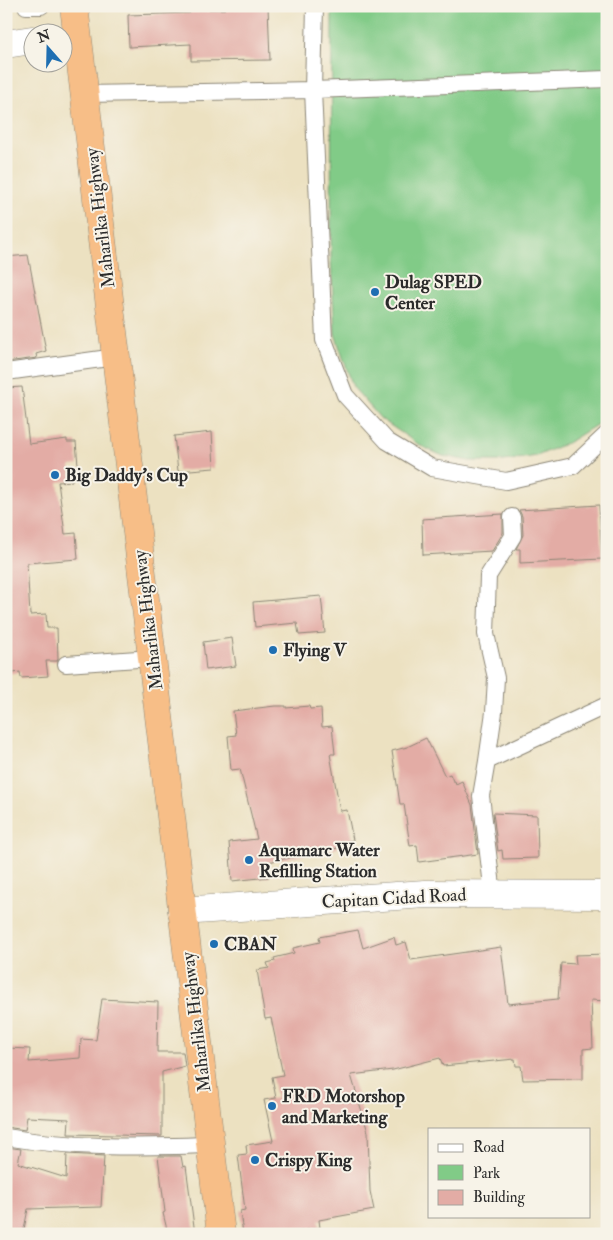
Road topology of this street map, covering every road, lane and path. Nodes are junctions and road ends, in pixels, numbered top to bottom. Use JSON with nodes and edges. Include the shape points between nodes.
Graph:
{"nodes":[{"id":1,"x":26,"y":6,"type":"edge"},
{"id":2,"x":41,"y":6,"type":"edge"},
{"id":3,"x":74,"y":6,"type":"edge"},
{"id":4,"x":316,"y":6,"type":"edge"},
{"id":5,"x":72,"y":22,"type":"edge"},
{"id":6,"x":22,"y":42,"type":"edge"},
{"id":7,"x":72,"y":43,"type":"edge"},
{"id":8,"x":6,"y":44,"type":"edge"},
{"id":9,"x":607,"y":79,"type":"edge"},
{"id":10,"x":313,"y":90,"type":"junction"},
{"id":11,"x":85,"y":94,"type":"junction"},
{"id":12,"x":116,"y":357,"type":"junction"},
{"id":13,"x":6,"y":372,"type":"edge"},
{"id":14,"x":607,"y":434,"type":"edge"},
{"id":15,"x":512,"y":517,"type":"dead end"},
{"id":16,"x":152,"y":658,"type":"junction"},
{"id":17,"x":66,"y":664,"type":"dead end"},
{"id":18,"x":607,"y":705,"type":"edge"},
{"id":19,"x":488,"y":762,"type":"junction"},
{"id":20,"x":493,"y":894,"type":"junction"},
{"id":21,"x":607,"y":895,"type":"edge"},
{"id":22,"x":182,"y":910,"type":"junction"},
{"id":23,"x":6,"y":1137,"type":"edge"},
{"id":24,"x":210,"y":1144,"type":"junction"},
{"id":25,"x":221,"y":1234,"type":"edge"}],
"edges":[{"from":1,"to":2,"type":"lane"},
{"from":3,"to":5,"type":"highway","name":"Maharlika Highway"},
{"from":4,"to":10,"type":"lane"},
{"from":6,"to":8,"type":"street"},
{"from":7,"to":11,"type":"highway","name":"Maharlika Highway"},
{"from":9,"to":10,"type":"lane"},
{"from":10,"to":11,"type":"lane"},
{"from":10,"to":14,"type":"lane","via":[[324,340],[345,396],[387,441],[432,468],[506,481],[573,466]]},
{"from":11,"to":12,"type":"highway","name":"Maharlika Highway"},
{"from":12,"to":13,"type":"lane"},
{"from":12,"to":16,"type":"highway","name":"Maharlika Highway"},
{"from":15,"to":19,"type":"lane","via":[[513,536],[488,576],[486,634],[496,678]]},
{"from":16,"to":17,"type":"lane"},
{"from":16,"to":22,"type":"highway","name":"Maharlika Highway"},
{"from":18,"to":19,"type":"lane"},
{"from":19,"to":20,"type":"lane","via":[[481,796]]},
{"from":20,"to":21,"type":"street","name":"Capitan Cidad Road"},
{"from":20,"to":22,"type":"street","name":"Capitan Cidad Road","via":[[425,894]]},
{"from":22,"to":24,"type":"highway","name":"Maharlika Highway"},
{"from":23,"to":24,"type":"lane","via":[[40,1143],[138,1148]]},
{"from":24,"to":25,"type":"highway","name":"Maharlika Highway"}]}
